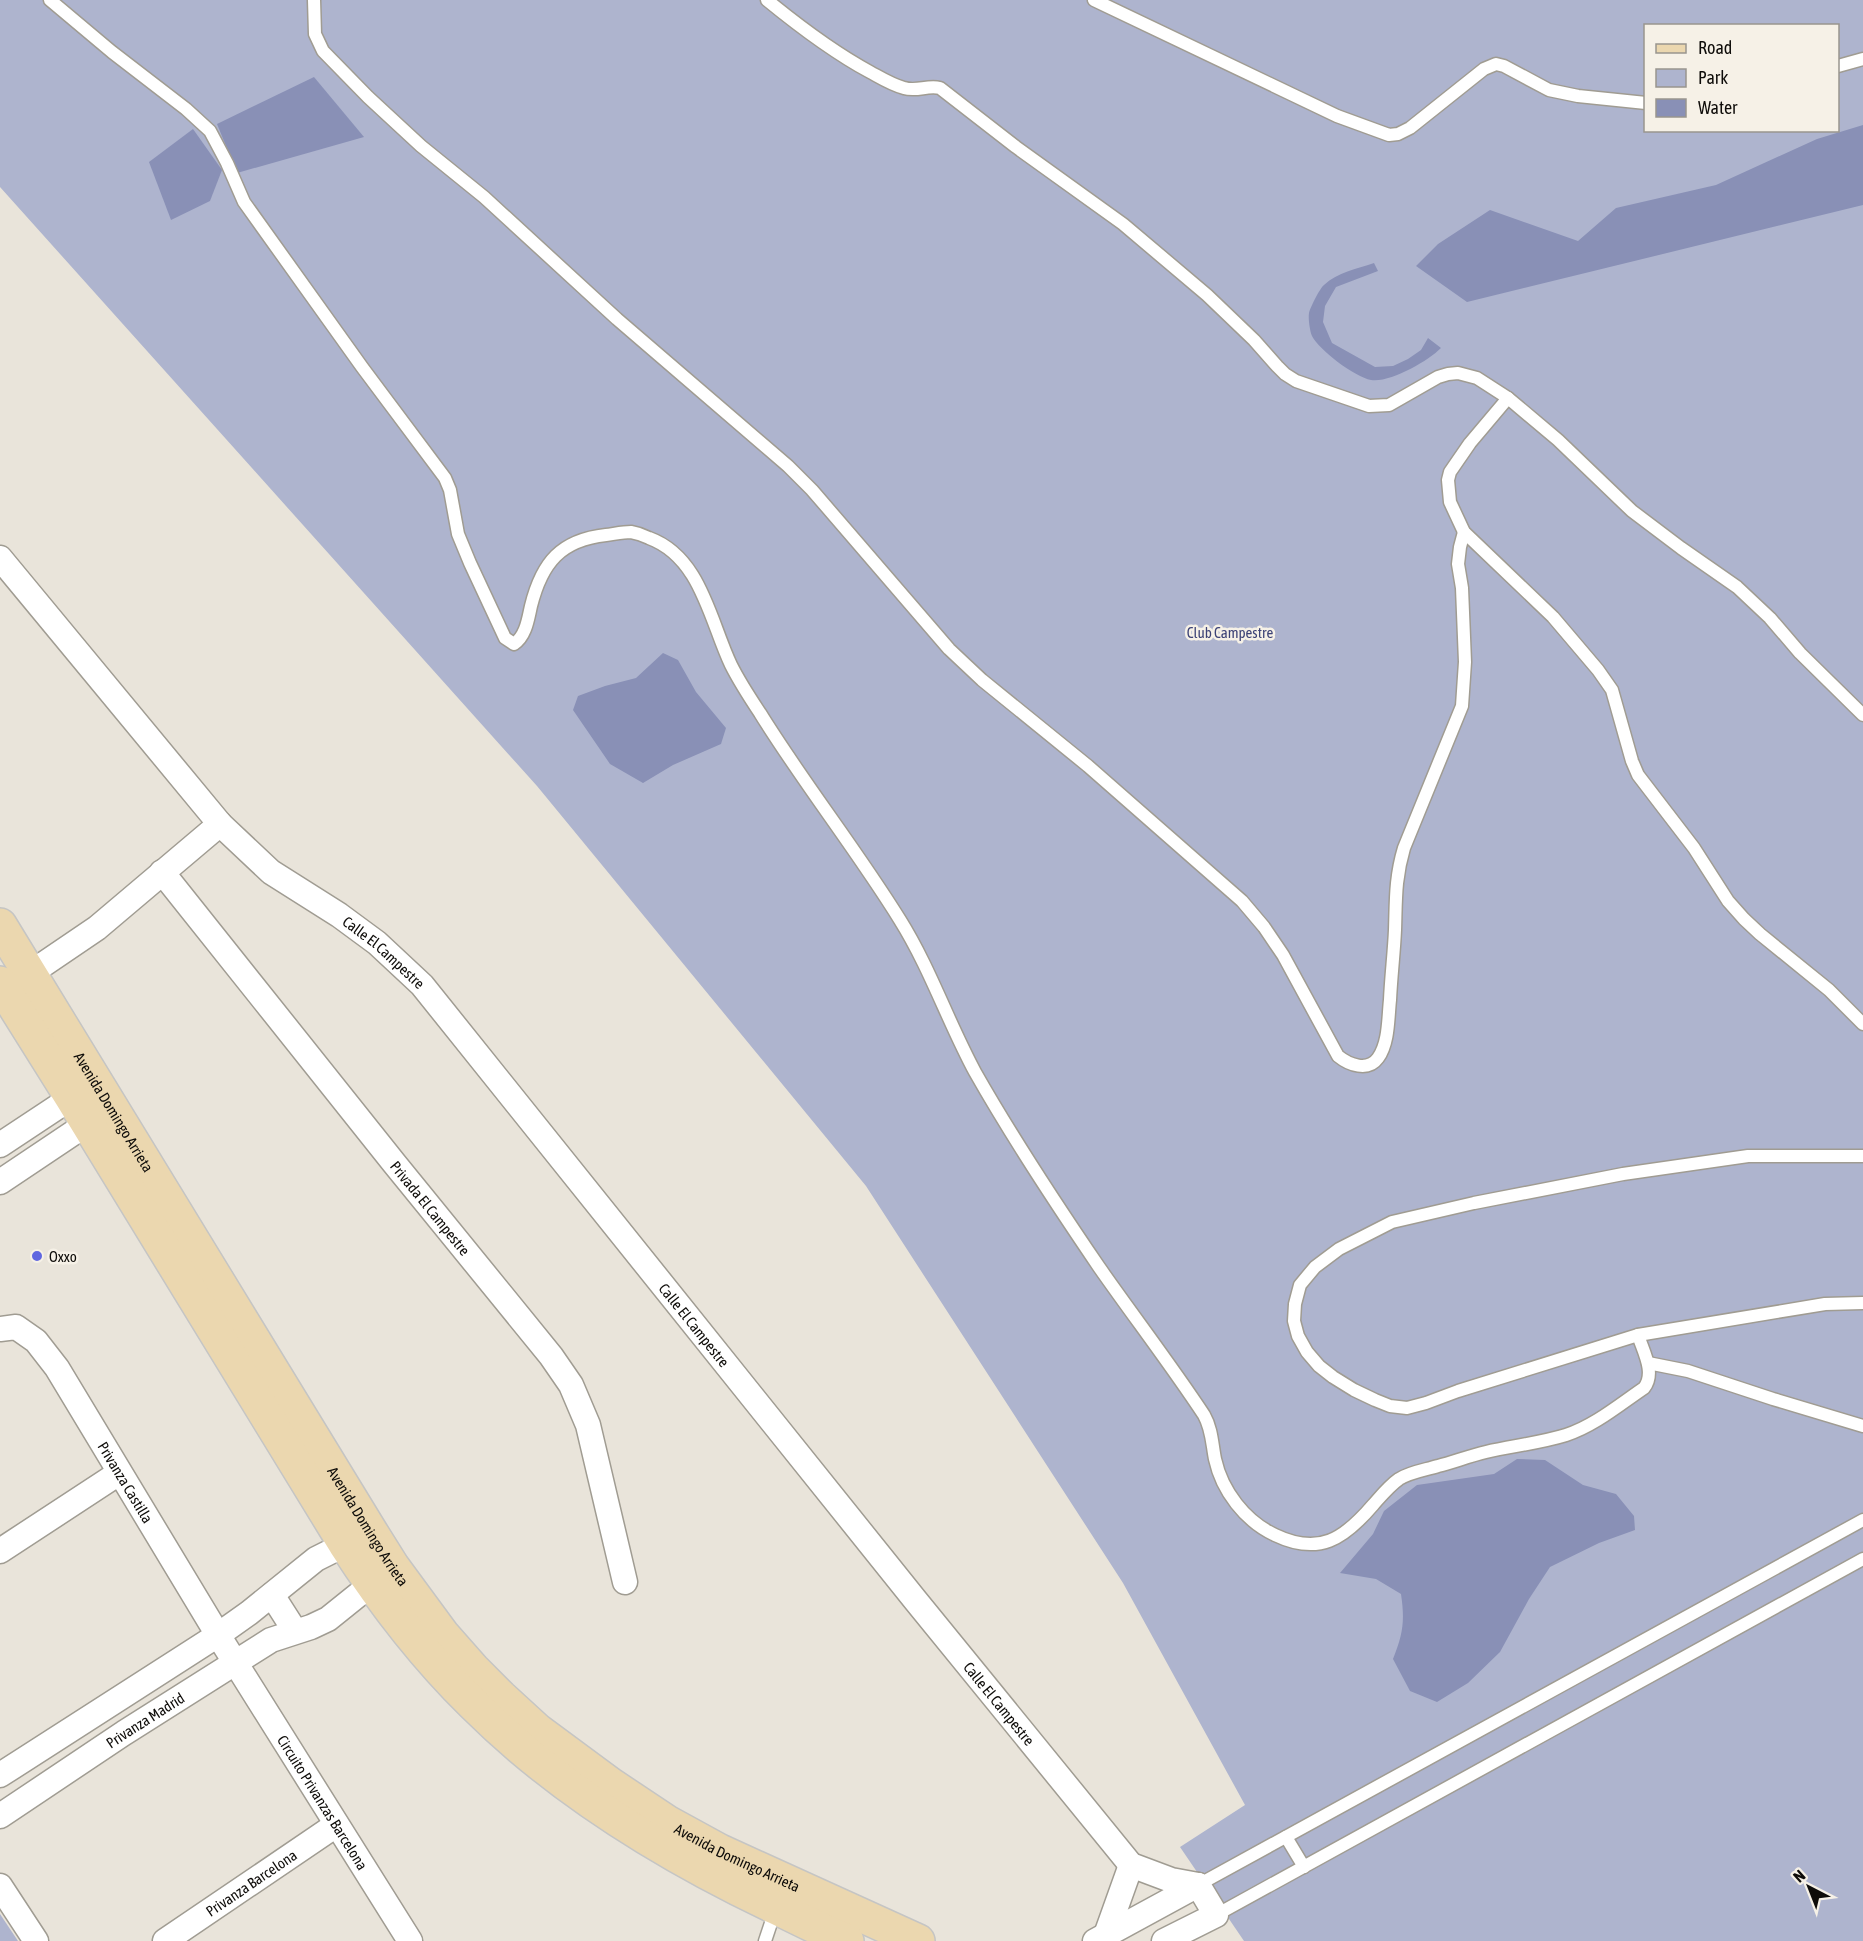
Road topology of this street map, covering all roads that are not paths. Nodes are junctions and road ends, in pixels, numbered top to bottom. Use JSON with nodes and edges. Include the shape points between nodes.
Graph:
{"nodes":[{"id":1,"x":50,"y":0,"type":"edge"},
{"id":2,"x":314,"y":0,"type":"edge"},
{"id":3,"x":767,"y":0,"type":"edge"},
{"id":4,"x":1094,"y":0,"type":"edge"},
{"id":5,"x":1863,"y":59,"type":"edge"},
{"id":6,"x":1839,"y":66,"type":"edge"},
{"id":7,"x":1644,"y":103,"type":"edge"},
{"id":8,"x":1508,"y":398,"type":"junction"},
{"id":9,"x":1464,"y":532,"type":"junction"},
{"id":10,"x":0,"y":558,"type":"edge"},
{"id":11,"x":1863,"y":715,"type":"edge"},
{"id":12,"x":220,"y":824,"type":"junction"},
{"id":13,"x":162,"y":872,"type":"junction"},
{"id":14,"x":0,"y":926,"type":"edge"},
{"id":15,"x":11,"y":983,"type":"edge"},
{"id":16,"x":1863,"y":1024,"type":"edge"},
{"id":17,"x":91,"y":1103,"type":"junction"},
{"id":18,"x":0,"y":1145,"type":"edge"},
{"id":19,"x":1863,"y":1156,"type":"edge"},
{"id":20,"x":0,"y":1182,"type":"edge"},
{"id":21,"x":1863,"y":1303,"type":"edge"},
{"id":22,"x":0,"y":1329,"type":"edge"},
{"id":23,"x":1638,"y":1335,"type":"junction"},
{"id":24,"x":1648,"y":1363,"type":"junction"},
{"id":25,"x":1863,"y":1426,"type":"edge"},
{"id":26,"x":119,"y":1473,"type":"junction"},
{"id":27,"x":1863,"y":1520,"type":"edge"},
{"id":28,"x":358,"y":1538,"type":"junction"},
{"id":29,"x":0,"y":1551,"type":"edge"},
{"id":30,"x":1863,"y":1559,"type":"edge"},
{"id":31,"x":382,"y":1575,"type":"junction"},
{"id":32,"x":625,"y":1582,"type":"dead end"},
{"id":33,"x":272,"y":1595,"type":"junction"},
{"id":34,"x":295,"y":1631,"type":"junction"},
{"id":35,"x":218,"y":1635,"type":"junction"},
{"id":36,"x":234,"y":1662,"type":"junction"},
{"id":37,"x":0,"y":1775,"type":"edge"},
{"id":38,"x":0,"y":1816,"type":"edge"},
{"id":39,"x":336,"y":1825,"type":"junction"},
{"id":40,"x":1286,"y":1837,"type":"junction"},
{"id":41,"x":1131,"y":1865,"type":"junction"},
{"id":42,"x":1304,"y":1867,"type":"junction"},
{"id":43,"x":1197,"y":1885,"type":"junction"},
{"id":44,"x":0,"y":1886,"type":"edge"},
{"id":45,"x":776,"y":1908,"type":"junction"},
{"id":46,"x":1216,"y":1915,"type":"junction"},
{"id":47,"x":1100,"y":1938,"type":"edge"},
{"id":48,"x":36,"y":1941,"type":"edge"},
{"id":49,"x":165,"y":1941,"type":"edge"},
{"id":50,"x":410,"y":1941,"type":"edge"},
{"id":51,"x":765,"y":1941,"type":"edge"},
{"id":52,"x":847,"y":1941,"type":"edge"},
{"id":53,"x":918,"y":1941,"type":"edge"},
{"id":54,"x":1164,"y":1941,"type":"edge"}],
"edges":[{"from":1,"to":24,"type":"lane","via":[[210,131],[244,202],[445,478],[459,534],[505,638],[514,644],[519,642],[541,575],[554,557],[584,537],[634,532],[658,541],[679,557],[692,574],[731,665],[758,711],[917,947],[975,1071],[1098,1266],[1204,1415],[1223,1483],[1258,1525],[1297,1543],[1319,1545],[1331,1541],[1358,1523],[1388,1488],[1405,1476],[1569,1434],[1595,1421],[1644,1388],[1650,1377]]},
{"from":2,"to":9,"type":"lane","via":[[315,34],[323,51],[368,97],[788,466],[949,649],[982,680],[1088,766],[1242,901],[1283,955],[1338,1056],[1355,1065],[1372,1064],[1381,1054],[1388,1029],[1398,868],[1462,706],[1465,662],[1458,564]]},
{"from":3,"to":8,"type":"lane","via":[[813,37],[894,85],[916,90],[940,88],[1123,224],[1207,295],[1285,375],[1296,381],[1379,406],[1389,405],[1438,377],[1458,374],[1477,378]]},
{"from":4,"to":7,"type":"lane","via":[[1337,116],[1389,135],[1410,128],[1484,69],[1496,64],[1548,90]]},
{"from":5,"to":6,"type":"lane"},
{"from":8,"to":9,"type":"lane","via":[[1450,472],[1450,502]]},
{"from":8,"to":11,"type":"lane","via":[[1632,511],[1737,587]]},
{"from":9,"to":16,"type":"lane","via":[[1552,617],[1598,670],[1612,690],[1638,775],[1728,900],[1744,919]]},
{"from":10,"to":12,"type":"street","name":"Calle El Campestre"},
{"from":12,"to":13,"type":"street"},
{"from":12,"to":41,"type":"street","name":"Calle El Campestre","via":[[271,872],[377,942],[422,985]]},
{"from":13,"to":15,"type":"street","via":[[97,928]]},
{"from":13,"to":32,"type":"street","name":"Privada El Campestre","via":[[551,1356],[570,1385],[588,1425]]},
{"from":14,"to":15,"type":"main road","name":"Avenida Domingo Arrieta"},
{"from":15,"to":17,"type":"main road","name":"Avenida Domingo Arrieta"},
{"from":17,"to":18,"type":"street"},
{"from":17,"to":20,"type":"street"},
{"from":17,"to":28,"type":"main road","name":"Avenida Domingo Arrieta"},
{"from":19,"to":23,"type":"lane","via":[[1748,1156],[1623,1174],[1425,1213],[1392,1222],[1339,1248],[1300,1285],[1295,1304],[1298,1336],[1320,1366],[1354,1390],[1390,1406],[1407,1408]]},
{"from":21,"to":23,"type":"lane","via":[[1825,1304]]},
{"from":22,"to":26,"type":"street","name":"Privanza Castilla","via":[[16,1327],[36,1341],[57,1368]]},
{"from":23,"to":24,"type":"lane"},
{"from":24,"to":25,"type":"lane","via":[[1688,1371]]},
{"from":26,"to":29,"type":"street"},
{"from":26,"to":35,"type":"street","name":"Privanza Castilla"},
{"from":27,"to":40,"type":"lane"},
{"from":28,"to":31,"type":"main road","name":"Avenida Domingo Arrieta"},
{"from":28,"to":33,"type":"street","via":[[316,1559]]},
{"from":30,"to":42,"type":"lane"},
{"from":31,"to":34,"type":"street","name":"Privanza Madrid","via":[[328,1619]]},
{"from":31,"to":45,"type":"main road","name":"Avenida Domingo Arrieta","via":[[424,1650],[472,1704],[516,1743],[606,1813],[722,1882]]},
{"from":31,"to":53,"type":"main road","name":"Avenida Domingo Arrieta","via":[[537,1730],[610,1784],[720,1851]]},
{"from":33,"to":34,"type":"street"},
{"from":33,"to":35,"type":"street"},
{"from":34,"to":36,"type":"street","name":"Privanza Madrid"},
{"from":35,"to":36,"type":"street","name":"Privanza Castilla"},
{"from":35,"to":37,"type":"street"},
{"from":36,"to":38,"type":"street","name":"Privanza Madrid"},
{"from":36,"to":39,"type":"street","name":"Circuito Privanzas Barcelona"},
{"from":39,"to":49,"type":"street","name":"Privanza Barcelona"},
{"from":39,"to":50,"type":"street","name":"Circuito Privanzas Barcelona"},
{"from":40,"to":42,"type":"lane"},
{"from":40,"to":43,"type":"lane"},
{"from":41,"to":43,"type":"street"},
{"from":41,"to":47,"type":"street"},
{"from":42,"to":46,"type":"lane"},
{"from":43,"to":46,"type":"street"},
{"from":43,"to":47,"type":"street"},
{"from":44,"to":48,"type":"street"},
{"from":45,"to":51,"type":"lane"},
{"from":45,"to":52,"type":"main road","name":"Avenida Domingo Arrieta"},
{"from":46,"to":54,"type":"street"}]}
